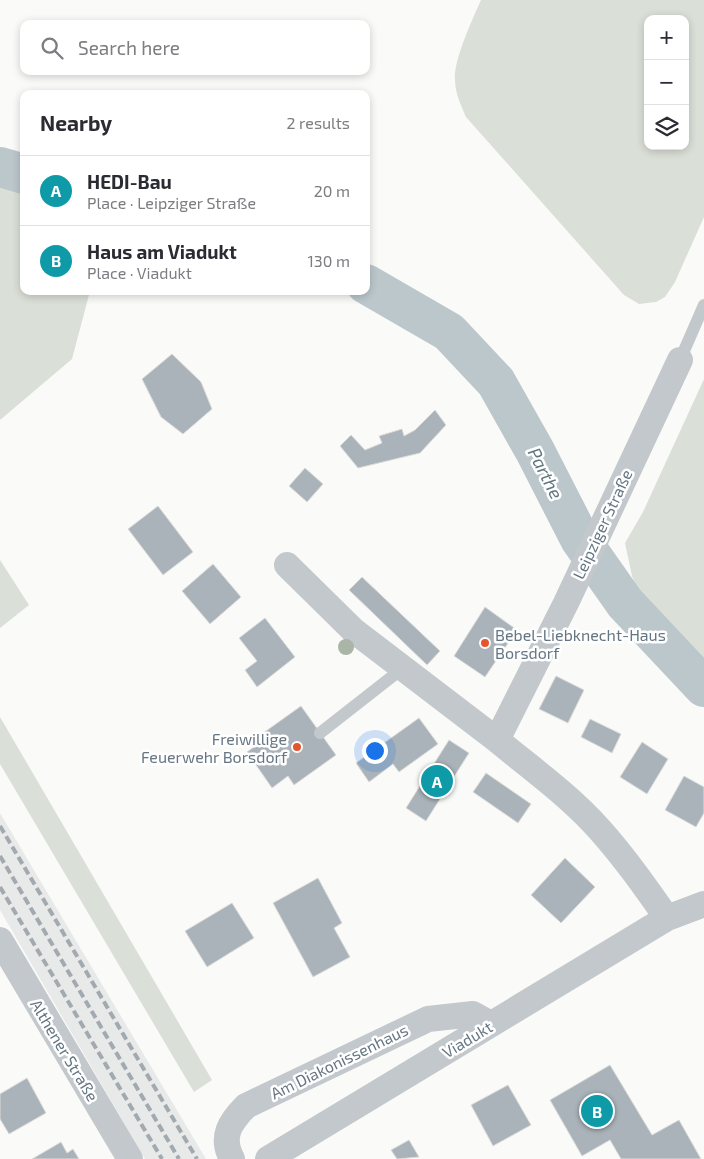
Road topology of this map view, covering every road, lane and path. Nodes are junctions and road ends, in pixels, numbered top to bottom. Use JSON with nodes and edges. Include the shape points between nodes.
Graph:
{"nodes":[{"id":1,"x":704,"y":305,"type":"edge"},
{"id":2,"x":680,"y":360,"type":"joint"},
{"id":3,"x":287,"y":565,"type":"dead end"},
{"id":4,"x":403,"y":668,"type":"junction"},
{"id":5,"x":320,"y":733,"type":"dead end"},
{"id":6,"x":497,"y":740,"type":"junction"},
{"id":7,"x":704,"y":904,"type":"edge"},
{"id":8,"x":667,"y":918,"type":"junction"},
{"id":9,"x":0,"y":940,"type":"edge"},
{"id":10,"x":491,"y":1024,"type":"junction"},
{"id":11,"x":130,"y":1159,"type":"edge"},
{"id":12,"x":232,"y":1159,"type":"edge"},
{"id":13,"x":268,"y":1159,"type":"edge"}],
"edges":[{"from":1,"to":2,"type":"lane","name":"Leipziger Straße"},
{"from":2,"to":6,"type":"street","name":"Leipziger Straße","via":[[566,603]]},
{"from":3,"to":4,"type":"street","via":[[353,630]]},
{"from":4,"to":5,"type":"lane"},
{"from":4,"to":6,"type":"street"},
{"from":6,"to":8,"type":"street","via":[[600,829]]},
{"from":7,"to":8,"type":"street"},
{"from":8,"to":10,"type":"street","name":"Viadukt"},
{"from":9,"to":11,"type":"street","name":"Althener Straße"},
{"from":10,"to":12,"type":"street","name":"Am Diakonissenhaus","via":[[473,1014],[428,1019],[246,1106],[230,1122],[226,1148]]},
{"from":10,"to":13,"type":"street","name":"Viadukt"}]}
